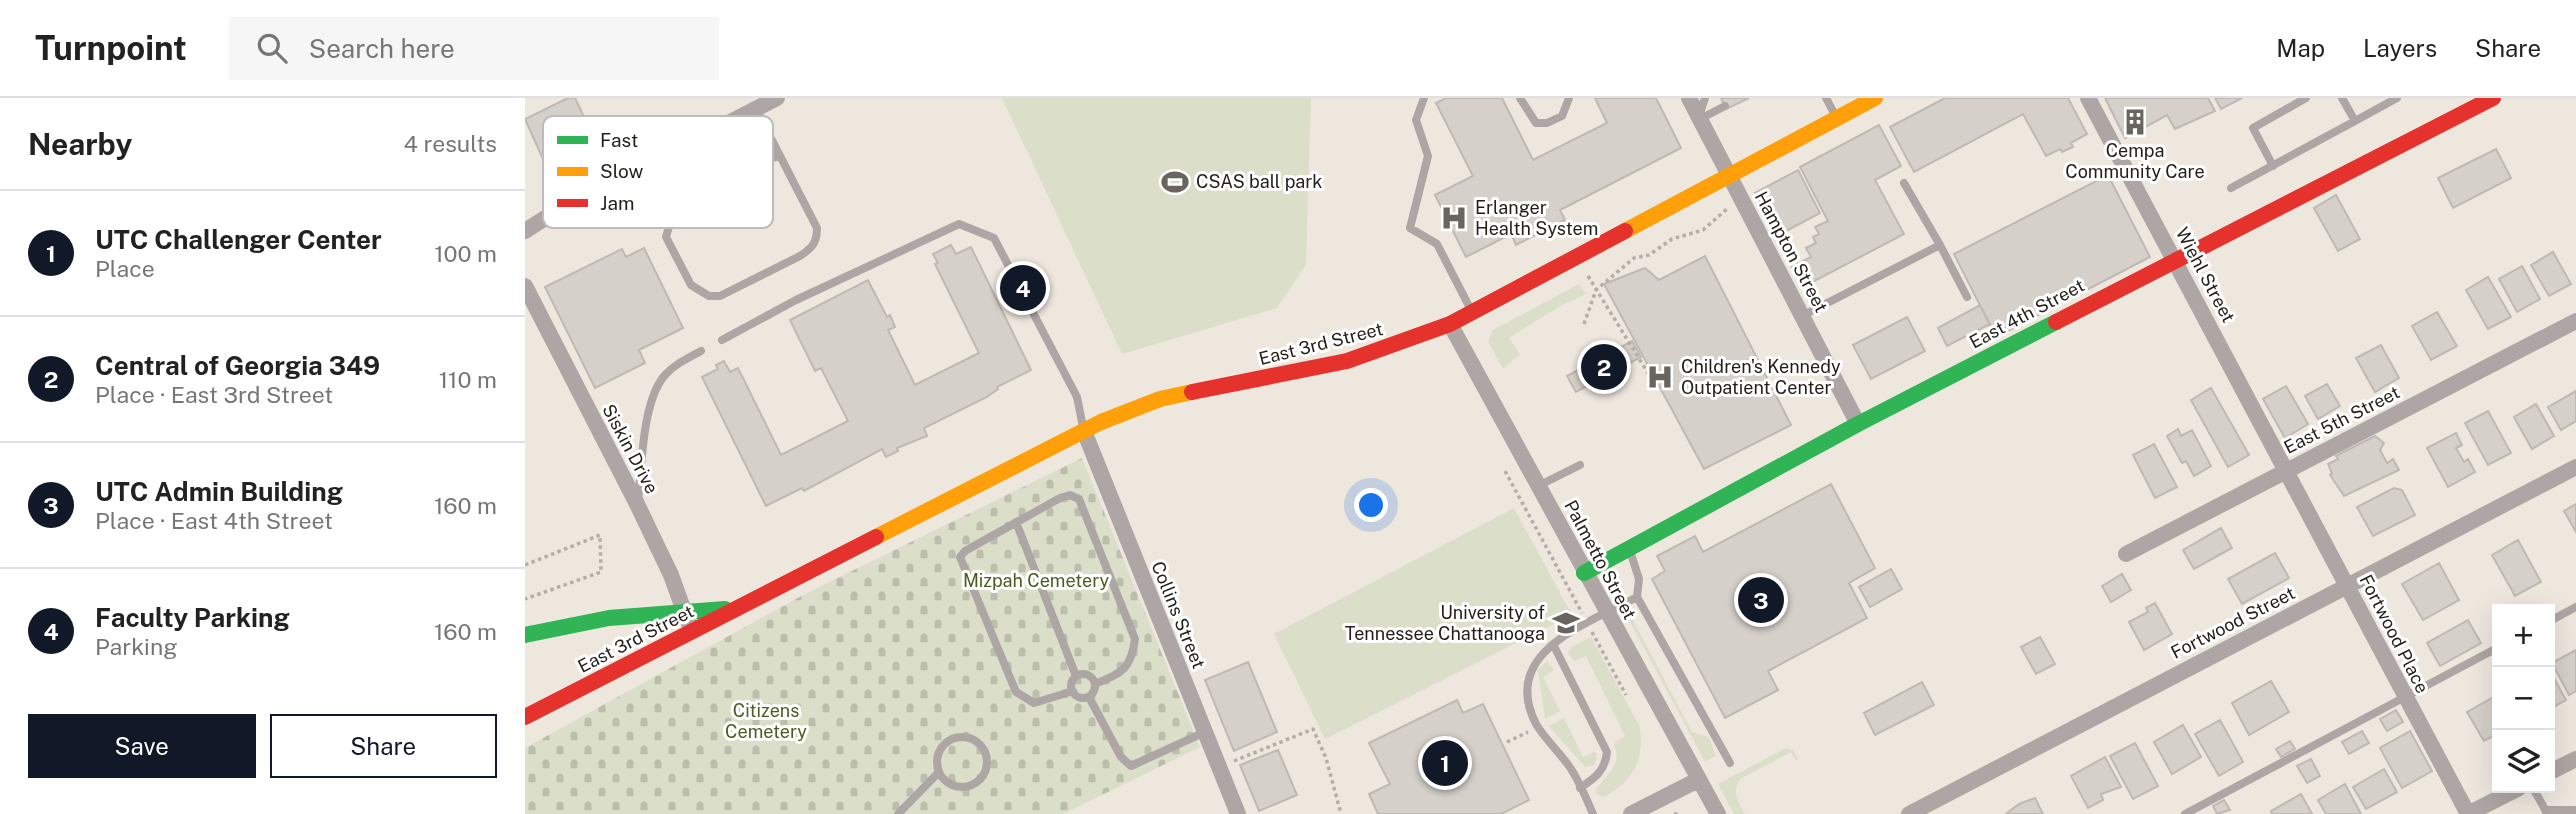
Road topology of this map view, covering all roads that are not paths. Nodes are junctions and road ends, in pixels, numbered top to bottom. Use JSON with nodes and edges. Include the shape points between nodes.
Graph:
{"nodes":[{"id":1,"x":777,"y":98,"type":"edge"},
{"id":2,"x":1424,"y":98,"type":"edge"},
{"id":3,"x":1520,"y":98,"type":"edge"},
{"id":4,"x":1569,"y":98,"type":"edge"},
{"id":5,"x":1689,"y":98,"type":"edge"},
{"id":6,"x":1705,"y":98,"type":"edge"},
{"id":7,"x":1826,"y":98,"type":"edge"},
{"id":8,"x":1875,"y":98,"type":"edge"},
{"id":9,"x":2088,"y":98,"type":"edge"},
{"id":10,"x":2306,"y":98,"type":"edge"},
{"id":11,"x":2342,"y":98,"type":"edge"},
{"id":12,"x":2397,"y":98,"type":"edge"},
{"id":13,"x":2493,"y":98,"type":"edge"},
{"id":14,"x":1725,"y":106,"type":"dead end"},
{"id":15,"x":756,"y":109,"type":"junction"},
{"id":16,"x":742,"y":116,"type":"edge"},
{"id":17,"x":760,"y":116,"type":"edge"},
{"id":18,"x":1700,"y":118,"type":"junction"},
{"id":19,"x":1836,"y":118,"type":"junction"},
{"id":20,"x":2355,"y":121,"type":"junction"},
{"id":21,"x":773,"y":143,"type":"edge"},
{"id":22,"x":779,"y":155,"type":"junction"},
{"id":23,"x":773,"y":158,"type":"edge"},
{"id":24,"x":2273,"y":166,"type":"junction"},
{"id":25,"x":1728,"y":174,"type":"junction"},
{"id":26,"x":1904,"y":183,"type":"dead end"},
{"id":27,"x":2231,"y":188,"type":"dead end"},
{"id":28,"x":543,"y":219,"type":"edge"},
{"id":29,"x":669,"y":228,"type":"edge"},
{"id":30,"x":525,"y":231,"type":"edge"},
{"id":31,"x":1940,"y":245,"type":"junction"},
{"id":32,"x":2176,"y":259,"type":"junction"},
{"id":33,"x":525,"y":286,"type":"edge"},
{"id":34,"x":1967,"y":297,"type":"dead end"},
{"id":35,"x":1472,"y":312,"type":"junction"},
{"id":36,"x":1804,"y":315,"type":"junction"},
{"id":37,"x":2576,"y":321,"type":"edge"},
{"id":38,"x":1450,"y":324,"type":"junction"},
{"id":39,"x":722,"y":340,"type":"dead end"},
{"id":40,"x":701,"y":351,"type":"dead end"},
{"id":41,"x":1858,"y":424,"type":"junction"},
{"id":42,"x":1084,"y":430,"type":"junction"},
{"id":43,"x":1580,"y":465,"type":"dead end"},
{"id":44,"x":2576,"y":467,"type":"edge"},
{"id":45,"x":2285,"y":471,"type":"junction"},
{"id":46,"x":1538,"y":486,"type":"junction"},
{"id":47,"x":637,"y":504,"type":"junction"},
{"id":48,"x":1016,"y":523,"type":"junction"},
{"id":49,"x":1629,"y":549,"type":"junction"},
{"id":50,"x":2126,"y":554,"type":"dead end"},
{"id":51,"x":1584,"y":573,"type":"junction"},
{"id":52,"x":2348,"y":585,"type":"junction"},
{"id":53,"x":764,"y":594,"type":"junction"},
{"id":54,"x":1637,"y":597,"type":"junction"},
{"id":55,"x":2576,"y":607,"type":"edge"},
{"id":56,"x":687,"y":613,"type":"junction"},
{"id":57,"x":1607,"y":614,"type":"junction"},
{"id":58,"x":2555,"y":618,"type":"edge"},
{"id":59,"x":690,"y":634,"type":"junction"},
{"id":60,"x":525,"y":635,"type":"edge"},
{"id":61,"x":1553,"y":644,"type":"junction"},
{"id":62,"x":2492,"y":651,"type":"edge"},
{"id":63,"x":1076,"y":676,"type":"junction"},
{"id":64,"x":1095,"y":684,"type":"junction"},
{"id":65,"x":1073,"y":691,"type":"junction"},
{"id":66,"x":1089,"y":697,"type":"junction"},
{"id":67,"x":2405,"y":697,"type":"junction"},
{"id":68,"x":525,"y":718,"type":"edge"},
{"id":69,"x":1205,"y":732,"type":"junction"},
{"id":70,"x":2576,"y":759,"type":"edge"},
{"id":71,"x":1730,"y":763,"type":"dead end"},
{"id":72,"x":2555,"y":770,"type":"edge"},
{"id":73,"x":939,"y":772,"type":"junction"},
{"id":74,"x":1698,"y":780,"type":"junction"},
{"id":75,"x":1580,"y":788,"type":"junction"},
{"id":76,"x":2509,"y":793,"type":"edge"},
{"id":77,"x":2536,"y":793,"type":"edge"},
{"id":78,"x":2576,"y":810,"type":"edge"},
{"id":79,"x":2546,"y":812,"type":"edge"},
{"id":80,"x":898,"y":814,"type":"edge"},
{"id":81,"x":1238,"y":814,"type":"edge"},
{"id":82,"x":1593,"y":814,"type":"edge"},
{"id":83,"x":1630,"y":814,"type":"edge"},
{"id":84,"x":1718,"y":814,"type":"edge"},
{"id":85,"x":1909,"y":814,"type":"edge"},
{"id":86,"x":2185,"y":814,"type":"edge"},
{"id":87,"x":2468,"y":814,"type":"edge"}],
"edges":[{"from":1,"to":15,"type":"street"},
{"from":2,"to":35,"type":"lane","via":[[1416,120],[1428,156],[1410,228],[1437,244]]},
{"from":3,"to":4,"type":"lane","via":[[1537,123],[1562,116]]},
{"from":5,"to":18,"type":"street","name":"Hampton Street"},
{"from":6,"to":18,"type":"lane"},
{"from":7,"to":19,"type":"lane"},
{"from":8,"to":19,"type":"main road","name":"East 3rd Street"},
{"from":9,"to":32,"type":"street","name":"Wiehl Street"},
{"from":10,"to":24,"type":"lane","via":[[2253,128]]},
{"from":11,"to":20,"type":"lane"},
{"from":12,"to":20,"type":"lane"},
{"from":13,"to":32,"type":"main road","name":"East 4th Street"},
{"from":14,"to":18,"type":"lane"},
{"from":15,"to":16,"type":"street"},
{"from":15,"to":17,"type":"lane"},
{"from":18,"to":25,"type":"street","name":"Hampton Street"},
{"from":19,"to":25,"type":"main road","name":"East 3rd Street"},
{"from":20,"to":24,"type":"lane"},
{"from":21,"to":22,"type":"lane"},
{"from":22,"to":23,"type":"lane"},
{"from":22,"to":29,"type":"lane","via":[[817,228],[812,248],[720,296],[691,285],[666,237]]},
{"from":24,"to":27,"type":"lane"},
{"from":25,"to":35,"type":"main road","name":"East 3rd Street"},
{"from":25,"to":36,"type":"street","name":"Hampton Street"},
{"from":26,"to":31,"type":"lane"},
{"from":28,"to":30,"type":"street"},
{"from":31,"to":34,"type":"lane"},
{"from":31,"to":36,"type":"lane"},
{"from":32,"to":41,"type":"main road","name":"East 4th Street"},
{"from":32,"to":45,"type":"street","name":"Wiehl Street"},
{"from":33,"to":47,"type":"street","name":"Siskin Drive"},
{"from":35,"to":38,"type":"main road","name":"East 3rd Street"},
{"from":36,"to":41,"type":"street","name":"Hampton Street"},
{"from":37,"to":45,"type":"street","name":"East 5th Street"},
{"from":38,"to":42,"type":"main road","name":"East 3rd Street","via":[[1347,361],[1160,399]]},
{"from":38,"to":46,"type":"street","name":"Palmetto Street"},
{"from":39,"to":42,"type":"lane","via":[[959,224],[994,238],[1077,397]]},
{"from":40,"to":47,"type":"lane","via":[[675,365],[654,394]]},
{"from":41,"to":49,"type":"main road","name":"East 4th Street"},
{"from":42,"to":53,"type":"main road","name":"East 3rd Street"},
{"from":42,"to":69,"type":"street","name":"Collins Street"},
{"from":43,"to":46,"type":"lane"},
{"from":44,"to":52,"type":"street","name":"Fortwood Street"},
{"from":45,"to":50,"type":"street","name":"East 5th Street"},
{"from":45,"to":52,"type":"street","name":"Fortwood Place"},
{"from":46,"to":51,"type":"street","name":"Palmetto Street"},
{"from":47,"to":56,"type":"street","name":"Siskin Drive"},
{"from":48,"to":63,"type":"lane"},
{"from":48,"to":64,"type":"lane","via":[[1060,498],[1070,495],[1079,499],[1135,639],[1126,667]]},
{"from":48,"to":65,"type":"lane","via":[[965,551],[960,557],[962,564],[1016,692],[1034,703]]},
{"from":49,"to":51,"type":"main road","name":"East 4th Street"},
{"from":49,"to":54,"type":"lane","via":[[1639,579]]},
{"from":51,"to":57,"type":"street","name":"Palmetto Street"},
{"from":52,"to":67,"type":"street","name":"Fortwood Place"},
{"from":52,"to":85,"type":"street","name":"Fortwood Street"},
{"from":53,"to":56,"type":"main road","name":"East 3rd Street","via":[[729,608]]},
{"from":53,"to":59,"type":"main road","name":"East 3rd Street"},
{"from":54,"to":57,"type":"lane"},
{"from":54,"to":71,"type":"lane"},
{"from":55,"to":58,"type":"lane"},
{"from":56,"to":59,"type":"street","name":"Siskin Drive"},
{"from":56,"to":60,"type":"main road","name":"East 3rd Street","via":[[609,618]]},
{"from":57,"to":61,"type":"lane"},
{"from":57,"to":74,"type":"street","name":"Palmetto Street"},
{"from":59,"to":68,"type":"main road","name":"East 3rd Street"},
{"from":61,"to":75,"type":"lane","via":[[1607,752],[1599,774]]},
{"from":61,"to":75,"type":"lane","via":[[1531,665],[1527,690],[1538,726]]},
{"from":62,"to":67,"type":"lane"},
{"from":63,"to":64,"type":"lane","via":[[1090,676]]},
{"from":63,"to":65,"type":"lane"},
{"from":64,"to":66,"type":"lane"},
{"from":65,"to":66,"type":"lane"},
{"from":66,"to":69,"type":"lane","via":[[1121,757],[1131,765]]},
{"from":67,"to":86,"type":"lane"},
{"from":67,"to":87,"type":"street","name":"Fortwood Place"},
{"from":69,"to":81,"type":"street","name":"Collins Street"},
{"from":70,"to":72,"type":"street"},
{"from":73,"to":73,"type":"lane","via":[[936,765],[942,746],[959,736],[978,742],[988,759],[982,778],[965,788],[946,783]]},
{"from":73,"to":80,"type":"lane"},
{"from":74,"to":83,"type":"street"},
{"from":74,"to":84,"type":"street","name":"Palmetto Street"},
{"from":75,"to":82,"type":"lane"},
{"from":76,"to":87,"type":"street"},
{"from":77,"to":79,"type":"lane"},
{"from":78,"to":79,"type":"lane"}]}
